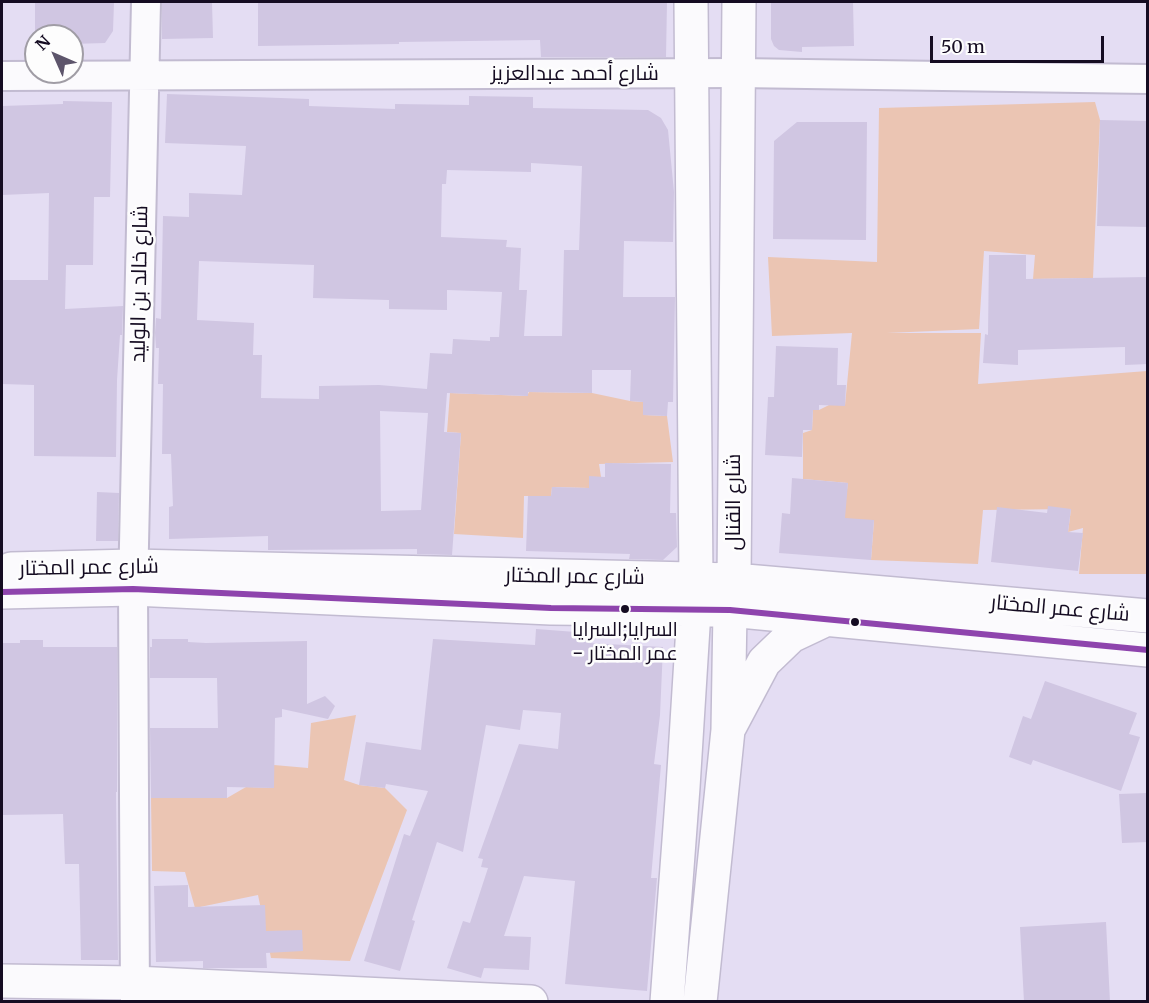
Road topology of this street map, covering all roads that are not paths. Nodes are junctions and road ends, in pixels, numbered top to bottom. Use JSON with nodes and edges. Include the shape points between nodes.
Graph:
{"nodes":[{"id":1,"x":146,"y":2,"type":"edge"},
{"id":2,"x":692,"y":2,"type":"edge"},
{"id":3,"x":739,"y":2,"type":"edge"},
{"id":4,"x":691,"y":73,"type":"junction"},
{"id":5,"x":738,"y":73,"type":"junction"},
{"id":6,"x":2,"y":76,"type":"edge"},
{"id":7,"x":145,"y":76,"type":"junction"},
{"id":8,"x":1148,"y":79,"type":"edge"},
{"id":9,"x":2,"y":569,"type":"edge"},
{"id":10,"x":133,"y":578,"type":"junction"},
{"id":11,"x":2,"y":592,"type":"edge"},
{"id":12,"x":695,"y":594,"type":"junction"},
{"id":13,"x":732,"y":595,"type":"junction"},
{"id":14,"x":1148,"y":616,"type":"edge"},
{"id":15,"x":827,"y":619,"type":"junction"},
{"id":16,"x":1148,"y":650,"type":"edge"},
{"id":17,"x":728,"y":730,"type":"junction"},
{"id":18,"x":2,"y":981,"type":"edge"},
{"id":19,"x":134,"y":992,"type":"edge"},
{"id":20,"x":531,"y":1002,"type":"edge"},
{"id":21,"x":666,"y":1002,"type":"edge"},
{"id":22,"x":700,"y":1002,"type":"edge"}],
"edges":[{"from":1,"to":7,"type":"street","name":"شارع خالد بن الوليد"},
{"from":2,"to":4,"type":"main road","name":"شارع القنال"},
{"from":3,"to":5,"type":"main road","name":"شارع القنال"},
{"from":4,"to":5,"type":"street","name":"شارع أحمد عبدالعزيز"},
{"from":4,"to":7,"type":"street","name":"شارع أحمد عبدالعزيز"},
{"from":4,"to":12,"type":"main road","name":"شارع القنال"},
{"from":5,"to":8,"type":"street","name":"شارع أحمد عبدالعزيز"},
{"from":5,"to":13,"type":"main road","name":"شارع القنال"},
{"from":6,"to":7,"type":"street","name":"شارع أحمد عبدالعزيز"},
{"from":7,"to":10,"type":"street","name":"شارع خالد بن الوليد"},
{"from":9,"to":10,"type":"main road","name":"شارع عمر المختار"},
{"from":10,"to":11,"type":"main road","name":"شارع عمر المختار"},
{"from":10,"to":12,"type":"main road","name":"شارع عمر المختار"},
{"from":10,"to":19,"type":"street","name":"شارع خالد بن الوليد"},
{"from":12,"to":13,"type":"main road","name":"شارع عمر المختار"},
{"from":12,"to":21,"type":"main road","name":"شارع القنال"},
{"from":13,"to":14,"type":"main road","name":"شارع عمر المختار"},
{"from":13,"to":15,"type":"main road","name":"شارع عمر المختار"},
{"from":13,"to":17,"type":"main road","name":"شارع القنال"},
{"from":15,"to":16,"type":"main road","name":"شارع عمر المختار"},
{"from":15,"to":17,"type":"main road","via":[[791,636],[764,662]]},
{"from":17,"to":22,"type":"main road","name":"شارع القنال"},
{"from":18,"to":19,"type":"main road"},
{"from":19,"to":20,"type":"main road"}]}
